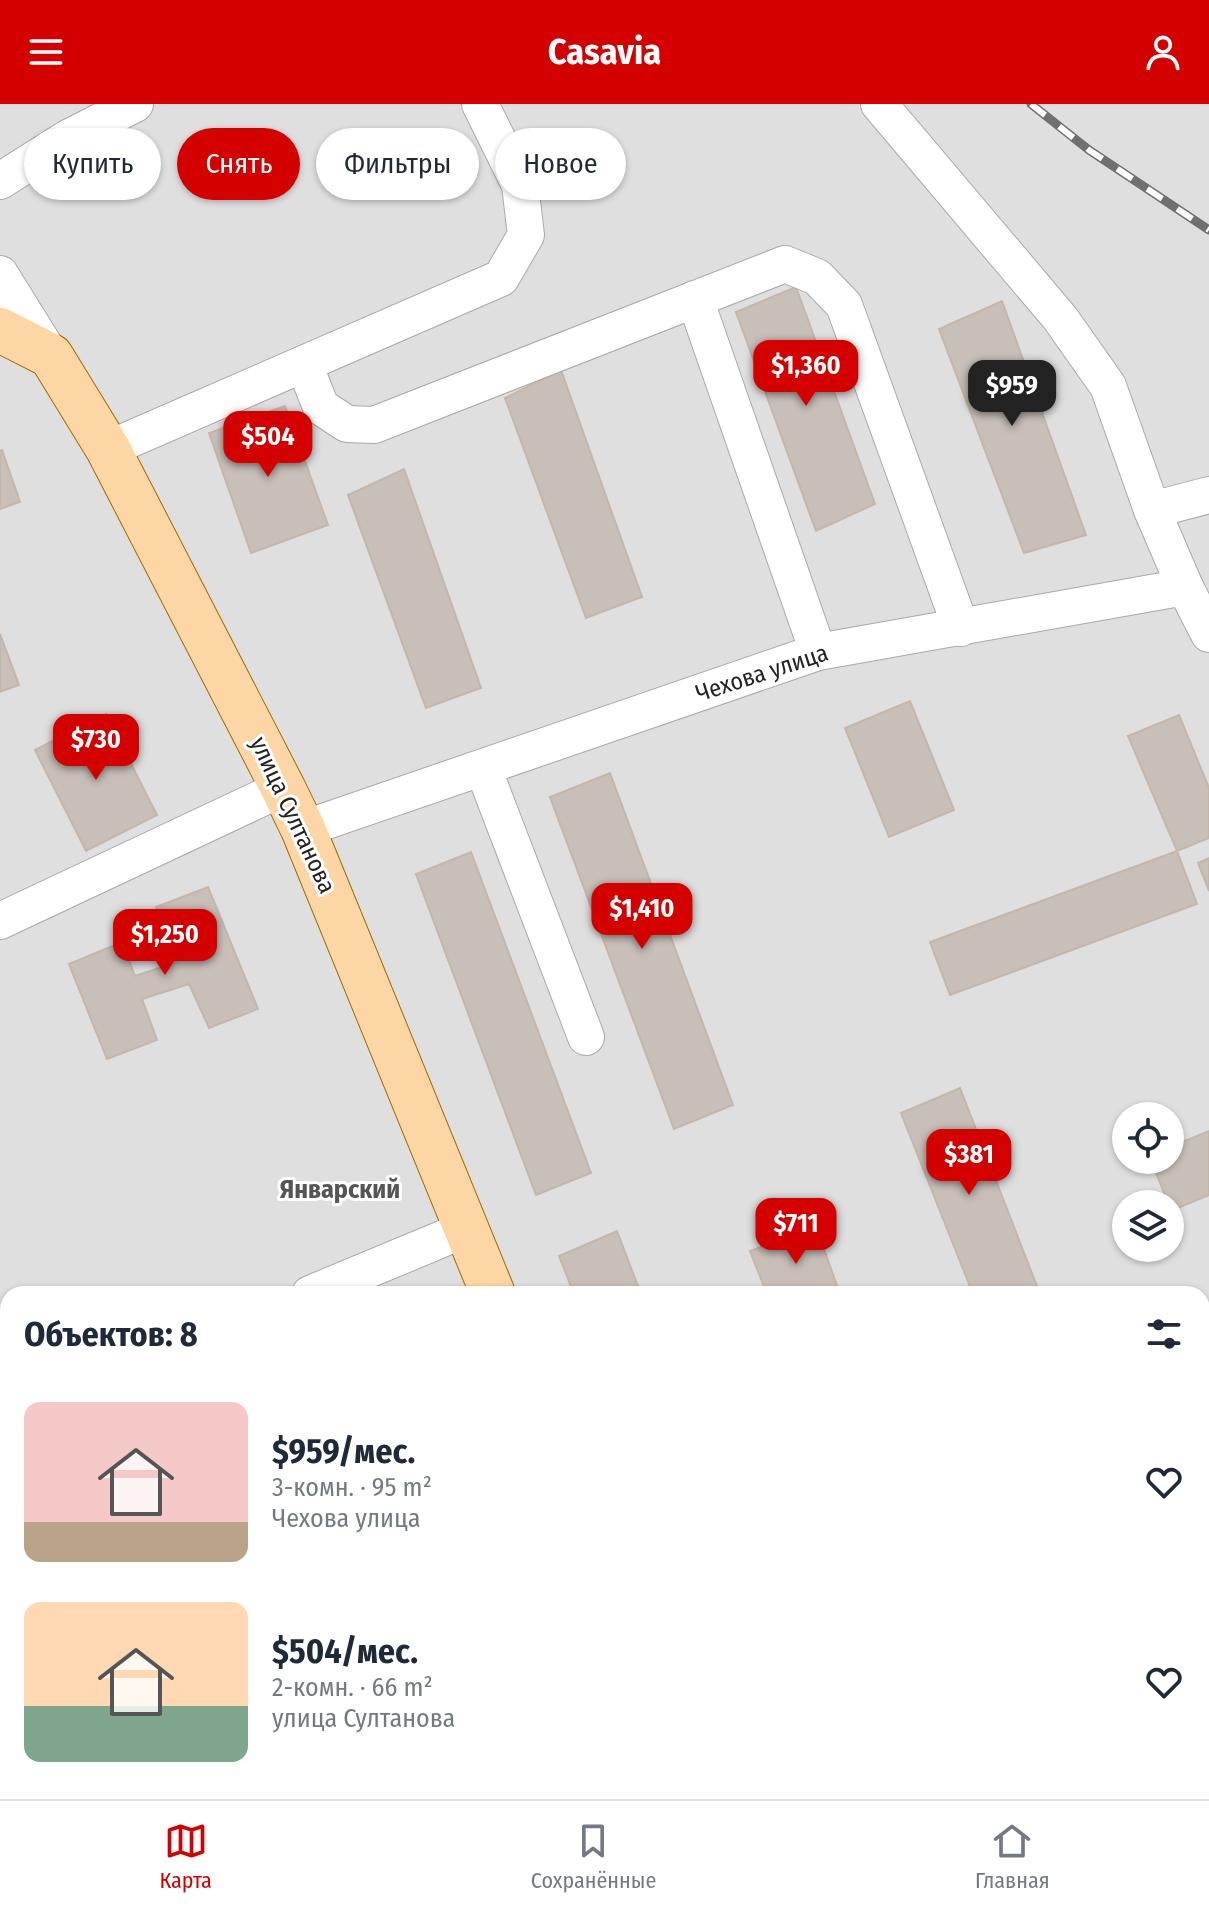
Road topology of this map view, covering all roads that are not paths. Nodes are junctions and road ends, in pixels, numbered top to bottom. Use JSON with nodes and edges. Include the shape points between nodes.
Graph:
{"nodes":[{"id":1,"x":135,"y":104,"type":"edge"},
{"id":2,"x":480,"y":104,"type":"edge"},
{"id":3,"x":879,"y":104,"type":"edge"},
{"id":4,"x":0,"y":181,"type":"edge"},
{"id":5,"x":0,"y":274,"type":"edge"},
{"id":6,"x":695,"y":299,"type":"junction"},
{"id":7,"x":0,"y":330,"type":"edge"},
{"id":8,"x":51,"y":356,"type":"junction"},
{"id":9,"x":304,"y":364,"type":"junction"},
{"id":10,"x":108,"y":449,"type":"junction"},
{"id":11,"x":1209,"y":495,"type":"edge"},
{"id":12,"x":1152,"y":510,"type":"junction"},
{"id":13,"x":1185,"y":587,"type":"junction"},
{"id":14,"x":961,"y":628,"type":"junction"},
{"id":15,"x":1209,"y":634,"type":"edge"},
{"id":16,"x":818,"y":652,"type":"junction"},
{"id":17,"x":483,"y":768,"type":"junction"},
{"id":18,"x":283,"y":788,"type":"junction"},
{"id":19,"x":303,"y":829,"type":"junction"},
{"id":20,"x":4,"y":909,"type":"edge"},
{"id":21,"x":586,"y":1037,"type":"dead end"},
{"id":22,"x":466,"y":1229,"type":"junction"},
{"id":23,"x":329,"y":1286,"type":"edge"},
{"id":24,"x":490,"y":1286,"type":"edge"}],
"edges":[{"from":1,"to":4,"type":"street"},
{"from":2,"to":9,"type":"street","via":[[520,185],[526,235],[501,278]]},
{"from":3,"to":12,"type":"street","via":[[1060,318],[1108,386]]},
{"from":5,"to":8,"type":"street"},
{"from":6,"to":9,"type":"street","via":[[374,425],[347,424],[321,407]]},
{"from":6,"to":14,"type":"street","via":[[785,264],[817,277],[844,305]]},
{"from":6,"to":16,"type":"street"},
{"from":7,"to":8,"type":"main road"},
{"from":8,"to":10,"type":"main road","name":"улица Султанова"},
{"from":9,"to":10,"type":"street"},
{"from":10,"to":18,"type":"main road","name":"улица Султанова"},
{"from":11,"to":12,"type":"street"},
{"from":12,"to":13,"type":"street"},
{"from":13,"to":14,"type":"street","name":"Чехова улица"},
{"from":13,"to":15,"type":"street"},
{"from":14,"to":16,"type":"street","name":"Чехова улица"},
{"from":16,"to":17,"type":"street","name":"Чехова улица"},
{"from":17,"to":19,"type":"street","name":"Чехова улица"},
{"from":17,"to":21,"type":"street"},
{"from":18,"to":19,"type":"main road","name":"улица Султанова"},
{"from":18,"to":20,"type":"street"},
{"from":19,"to":22,"type":"main road","name":"улица Султанова"},
{"from":22,"to":23,"type":"street"},
{"from":22,"to":24,"type":"main road","name":"улица Султанова"}]}
